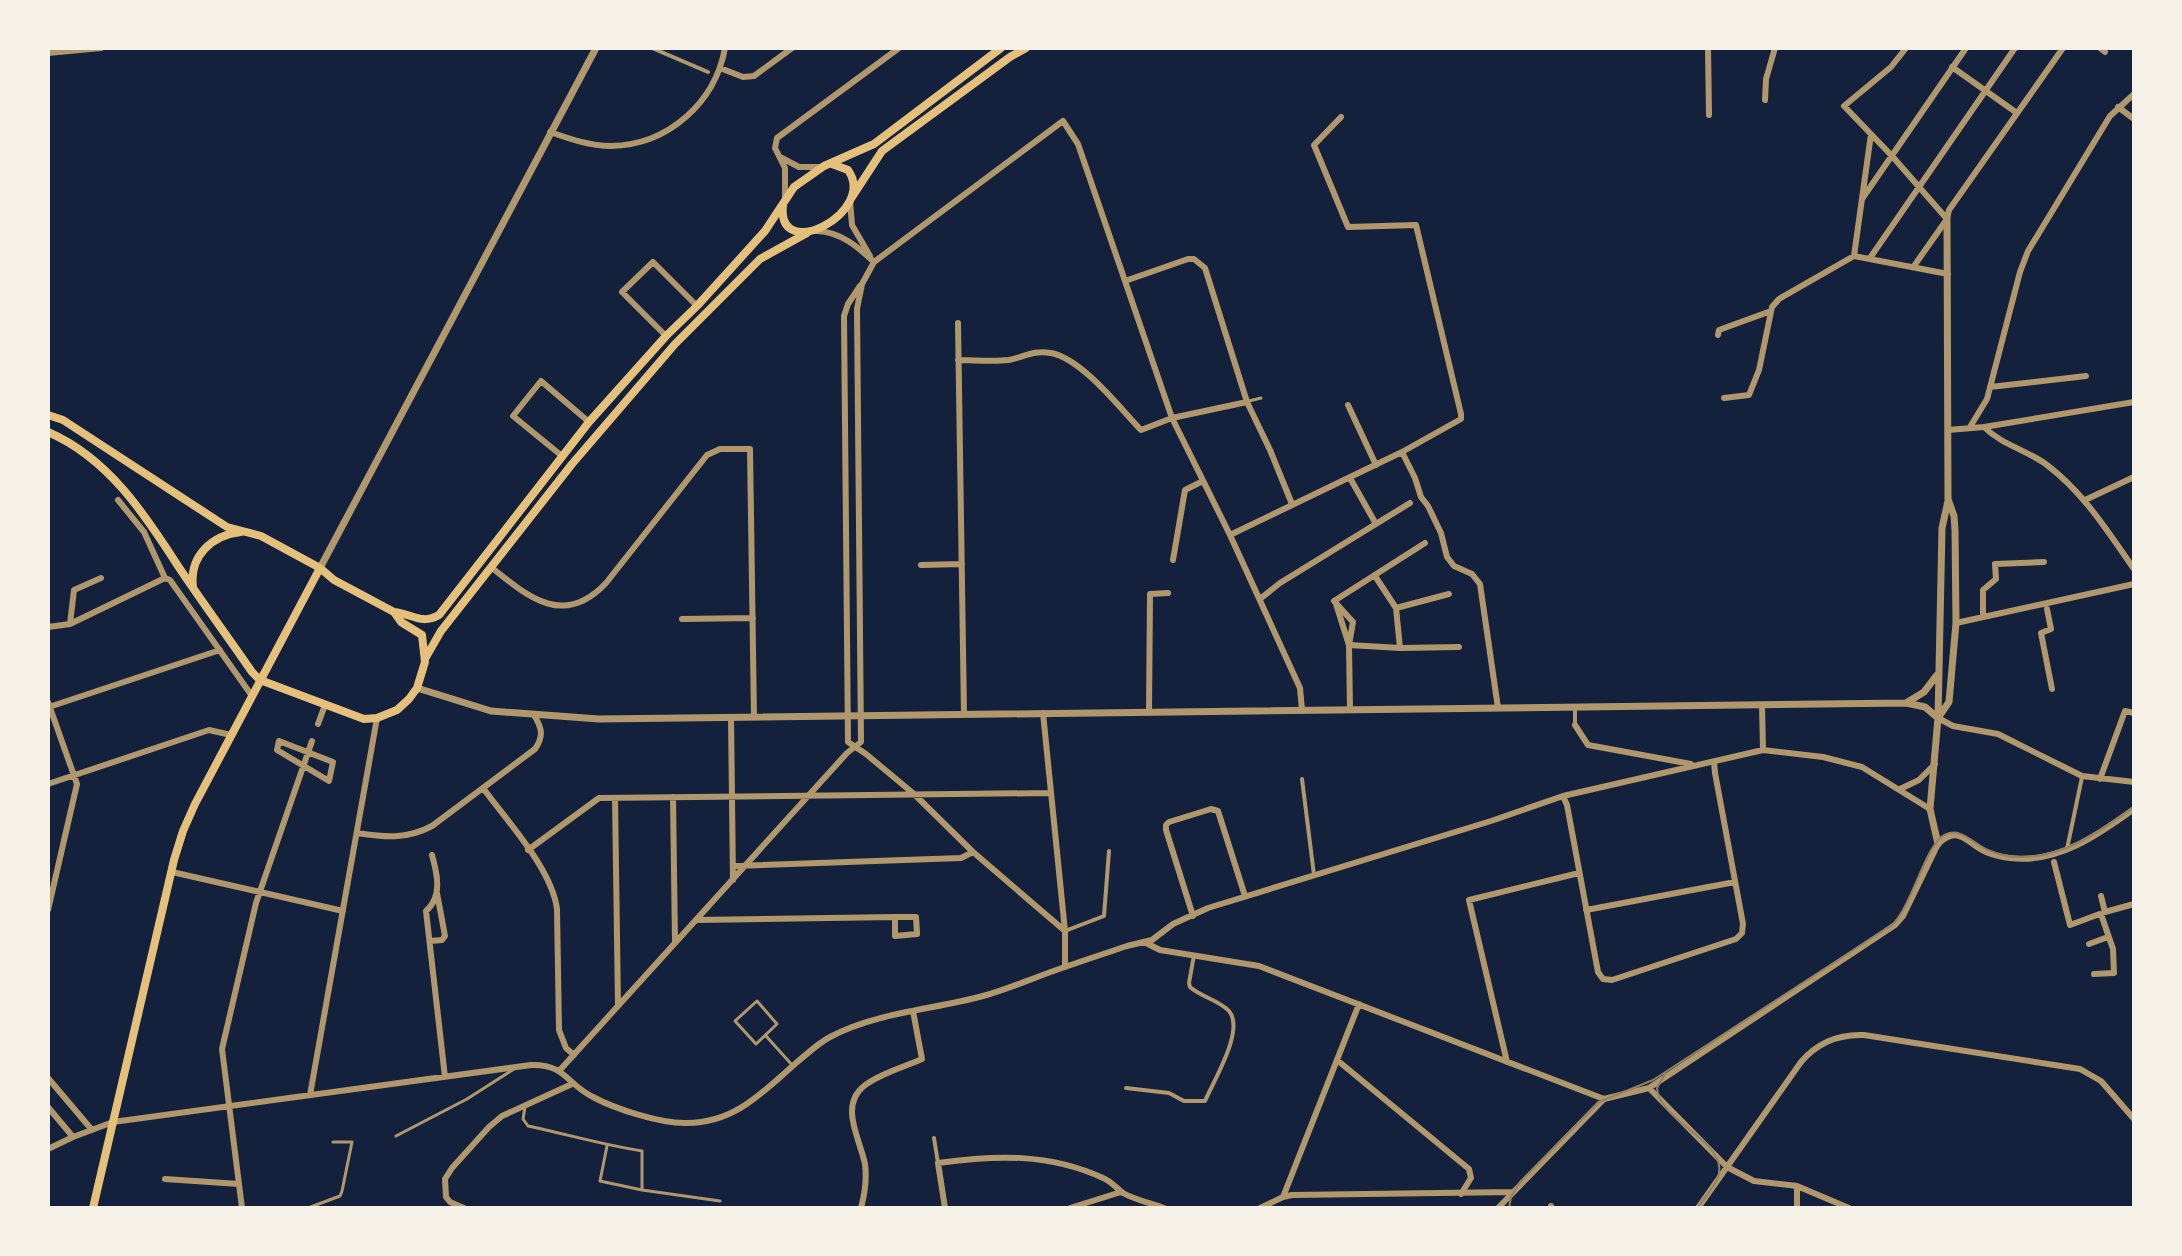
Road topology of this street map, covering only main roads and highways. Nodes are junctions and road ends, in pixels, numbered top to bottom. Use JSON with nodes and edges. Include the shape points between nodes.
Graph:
{"nodes":[{"id":1,"x":1001,"y":48,"type":"edge"},
{"id":2,"x":1026,"y":48,"type":"edge"},
{"id":3,"x":826,"y":165,"type":"junction"},
{"id":4,"x":851,"y":199,"type":"junction"},
{"id":5,"x":784,"y":202,"type":"junction"},
{"id":6,"x":810,"y":232,"type":"junction"},
{"id":7,"x":697,"y":306,"type":"junction"},
{"id":8,"x":704,"y":314,"type":"junction"},
{"id":9,"x":666,"y":336,"type":"junction"},
{"id":10,"x":675,"y":344,"type":"junction"},
{"id":11,"x":48,"y":415,"type":"edge"},
{"id":12,"x":589,"y":422,"type":"junction"},
{"id":13,"x":600,"y":430,"type":"junction"},
{"id":14,"x":48,"y":432,"type":"edge"},
{"id":15,"x":562,"y":456,"type":"junction"},
{"id":16,"x":572,"y":464,"type":"junction"},
{"id":17,"x":246,"y":532,"type":"junction"},
{"id":18,"x":481,"y":560,"type":"junction"},
{"id":19,"x":491,"y":567,"type":"junction"},
{"id":20,"x":320,"y":568,"type":"junction"},
{"id":21,"x":193,"y":587,"type":"junction"},
{"id":22,"x":394,"y":612,"type":"junction"},
{"id":23,"x":425,"y":658,"type":"junction"},
{"id":24,"x":260,"y":680,"type":"junction"},
{"id":25,"x":93,"y":1208,"type":"edge"}],
"edges":[{"from":1,"to":3,"type":"main road","via":[[874,144]]},
{"from":2,"to":4,"type":"main road","via":[[882,151]]},
{"from":3,"to":4,"type":"main road","via":[[838,165],[852,176]]},
{"from":3,"to":5,"type":"main road","via":[[799,183]]},
{"from":4,"to":6,"type":"main road","via":[[837,217]]},
{"from":5,"to":6,"type":"main road","via":[[787,227]]},
{"from":5,"to":7,"type":"main road","via":[[765,231]]},
{"from":6,"to":8,"type":"main road","via":[[760,259]]},
{"from":7,"to":8,"type":"main road"},
{"from":7,"to":9,"type":"main road"},
{"from":8,"to":10,"type":"main road"},
{"from":9,"to":10,"type":"main road"},
{"from":9,"to":12,"type":"main road"},
{"from":10,"to":13,"type":"main road"},
{"from":11,"to":17,"type":"main road","via":[[227,527]]},
{"from":12,"to":13,"type":"main road"},
{"from":12,"to":15,"type":"main road"},
{"from":13,"to":16,"type":"main road"},
{"from":14,"to":21,"type":"main road","via":[[106,470],[141,510]]},
{"from":15,"to":16,"type":"main road"},
{"from":15,"to":18,"type":"main road"},
{"from":16,"to":19,"type":"main road"},
{"from":17,"to":20,"type":"main road"},
{"from":17,"to":21,"type":"main road","via":[[223,536],[204,549],[193,570]]},
{"from":18,"to":19,"type":"main road"},
{"from":18,"to":22,"type":"main road","via":[[439,615],[423,621]]},
{"from":19,"to":23,"type":"main road"},
{"from":20,"to":22,"type":"main road"},
{"from":20,"to":24,"type":"main road"},
{"from":21,"to":24,"type":"main road"},
{"from":22,"to":23,"type":"main road","via":[[422,635]]},
{"from":23,"to":24,"type":"main road","via":[[409,699],[377,718],[364,719]]},
{"from":24,"to":25,"type":"main road","via":[[189,817]]}]}
